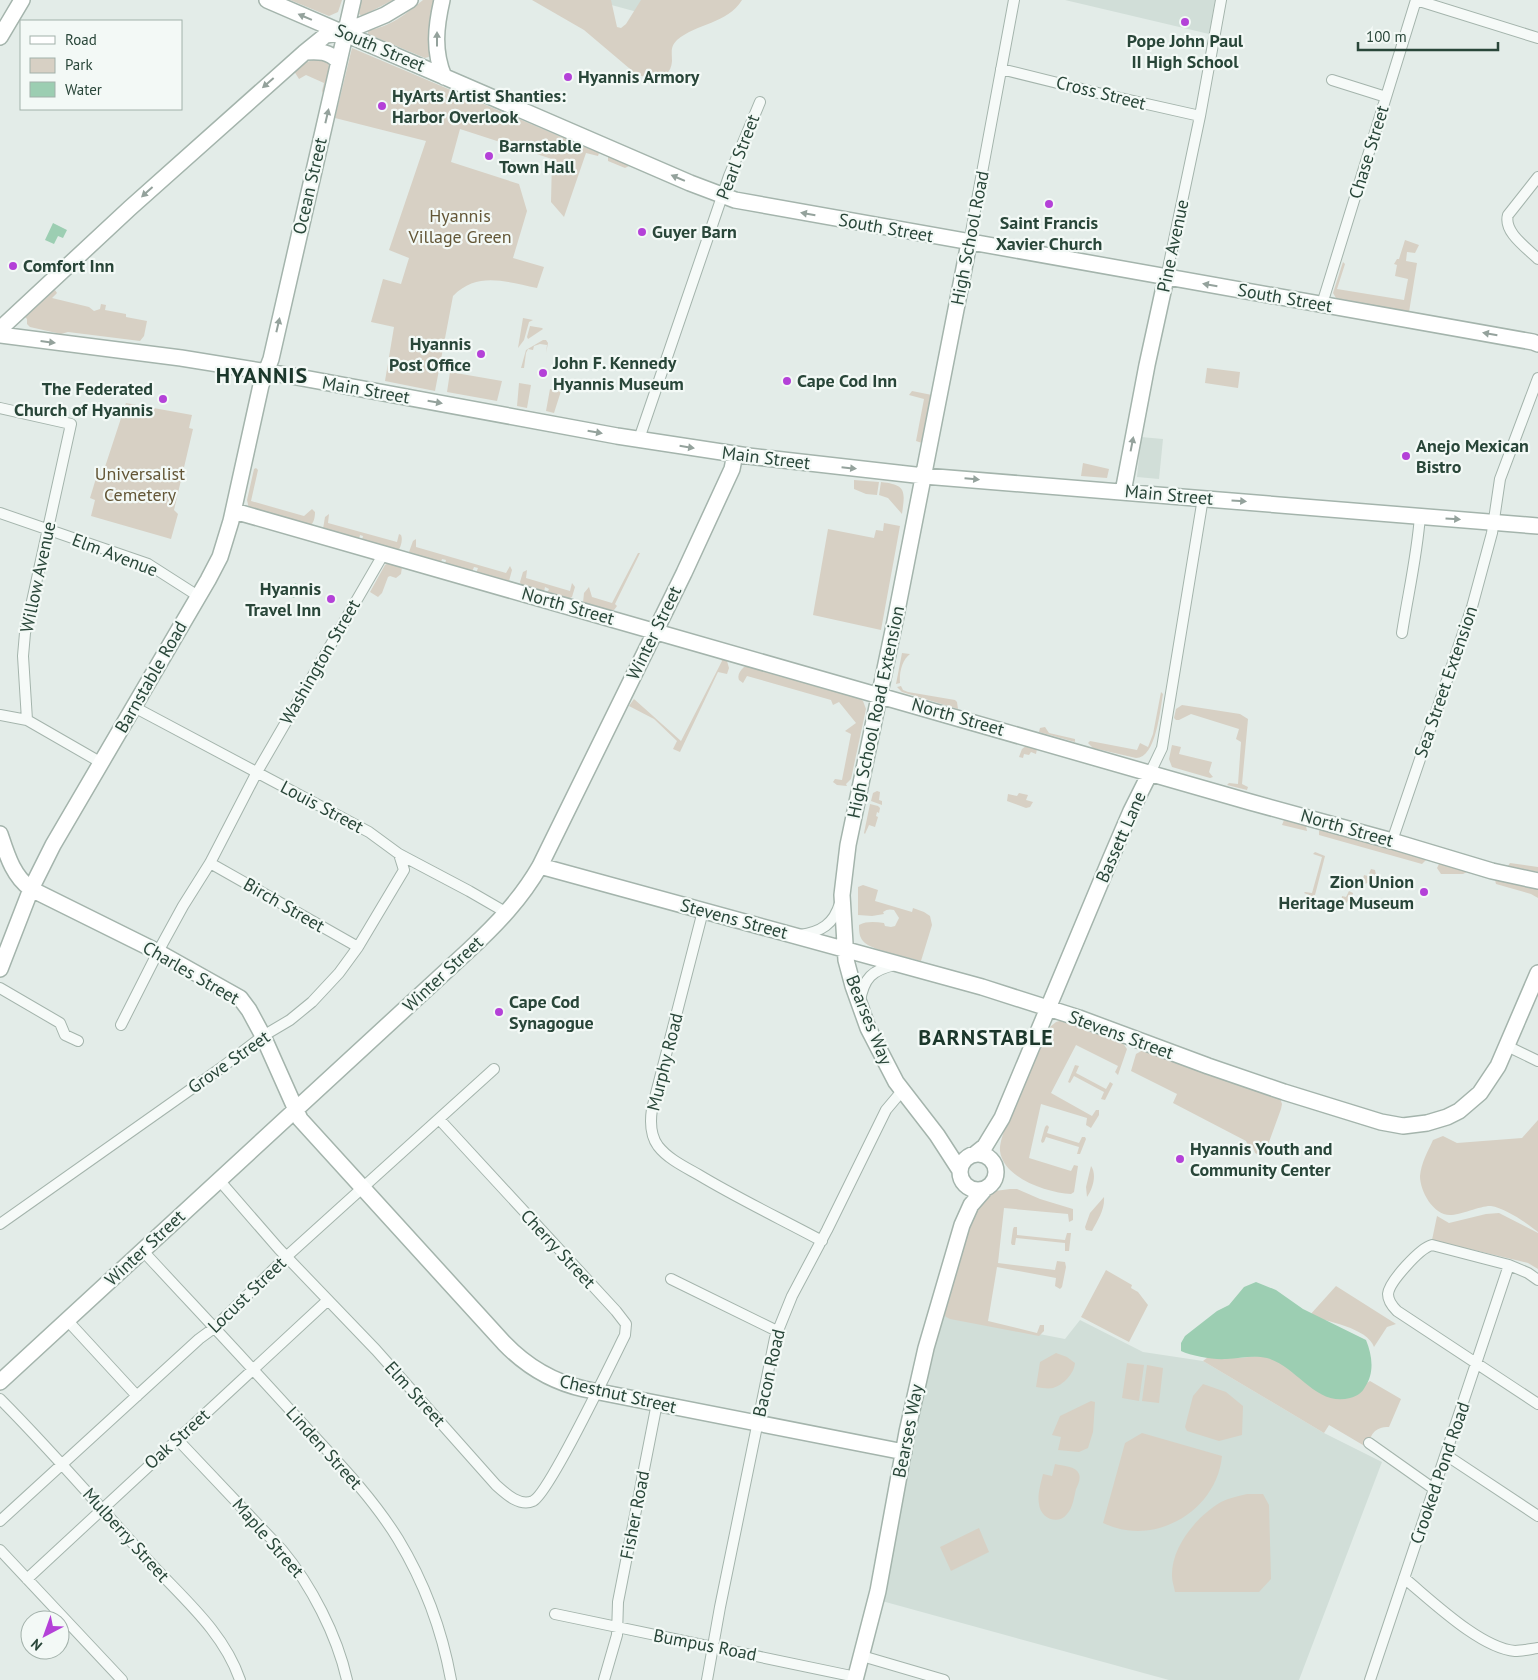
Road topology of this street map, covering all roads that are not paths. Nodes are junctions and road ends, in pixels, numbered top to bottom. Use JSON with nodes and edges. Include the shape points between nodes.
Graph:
{"nodes":[{"id":1,"x":22,"y":0,"type":"edge"},
{"id":2,"x":267,"y":0,"type":"edge"},
{"id":3,"x":353,"y":0,"type":"edge"},
{"id":4,"x":410,"y":0,"type":"edge"},
{"id":5,"x":442,"y":0,"type":"edge"},
{"id":6,"x":1014,"y":0,"type":"edge"},
{"id":7,"x":1221,"y":0,"type":"edge"},
{"id":8,"x":1416,"y":0,"type":"edge"},
{"id":9,"x":344,"y":32,"type":"junction"},
{"id":10,"x":0,"y":37,"type":"edge"},
{"id":11,"x":1538,"y":38,"type":"edge"},
{"id":12,"x":305,"y":52,"type":"junction"},
{"id":13,"x":339,"y":62,"type":"junction"},
{"id":14,"x":1002,"y":69,"type":"junction"},
{"id":15,"x":444,"y":77,"type":"junction"},
{"id":16,"x":1332,"y":80,"type":"dead end"},
{"id":17,"x":1386,"y":97,"type":"junction"},
{"id":18,"x":760,"y":102,"type":"dead end"},
{"id":19,"x":1200,"y":116,"type":"junction"},
{"id":20,"x":1538,"y":177,"type":"edge"},
{"id":21,"x":723,"y":196,"type":"junction"},
{"id":22,"x":969,"y":243,"type":"junction"},
{"id":23,"x":1538,"y":259,"type":"edge"},
{"id":24,"x":1166,"y":278,"type":"junction"},
{"id":25,"x":1322,"y":304,"type":"junction"},
{"id":26,"x":0,"y":330,"type":"edge"},
{"id":27,"x":0,"y":335,"type":"edge"},
{"id":28,"x":1538,"y":344,"type":"edge"},
{"id":29,"x":267,"y":372,"type":"junction"},
{"id":30,"x":1538,"y":378,"type":"edge"},
{"id":31,"x":0,"y":408,"type":"edge"},
{"id":32,"x":639,"y":439,"type":"junction"},
{"id":33,"x":735,"y":454,"type":"junction"},
{"id":34,"x":924,"y":476,"type":"junction"},
{"id":35,"x":1123,"y":492,"type":"junction"},
{"id":36,"x":1203,"y":498,"type":"junction"},
{"id":37,"x":234,"y":511,"type":"junction"},
{"id":38,"x":0,"y":514,"type":"edge"},
{"id":39,"x":1420,"y":516,"type":"junction"},
{"id":40,"x":1494,"y":522,"type":"junction"},
{"id":41,"x":1538,"y":526,"type":"edge"},
{"id":42,"x":48,"y":530,"type":"junction"},
{"id":43,"x":384,"y":554,"type":"junction"},
{"id":44,"x":198,"y":596,"type":"junction"},
{"id":45,"x":655,"y":630,"type":"junction"},
{"id":46,"x":1402,"y":633,"type":"dead end"},
{"id":47,"x":880,"y":695,"type":"junction"},
{"id":48,"x":134,"y":707,"type":"junction"},
{"id":49,"x":0,"y":715,"type":"edge"},
{"id":50,"x":27,"y":720,"type":"junction"},
{"id":51,"x":100,"y":762,"type":"junction"},
{"id":52,"x":257,"y":772,"type":"junction"},
{"id":53,"x":1150,"y":773,"type":"junction"},
{"id":54,"x":0,"y":834,"type":"edge"},
{"id":55,"x":1392,"y":841,"type":"junction"},
{"id":56,"x":399,"y":854,"type":"junction"},
{"id":57,"x":210,"y":863,"type":"junction"},
{"id":58,"x":540,"y":866,"type":"junction"},
{"id":59,"x":1538,"y":881,"type":"edge"},
{"id":60,"x":31,"y":890,"type":"junction"},
{"id":61,"x":842,"y":895,"type":"junction"},
{"id":62,"x":704,"y":911,"type":"junction"},
{"id":63,"x":507,"y":913,"type":"junction"},
{"id":64,"x":797,"y":936,"type":"junction"},
{"id":65,"x":358,"y":947,"type":"junction"},
{"id":66,"x":845,"y":949,"type":"junction"},
{"id":67,"x":158,"y":952,"type":"junction"},
{"id":68,"x":899,"y":964,"type":"junction"},
{"id":69,"x":0,"y":969,"type":"edge"},
{"id":70,"x":1538,"y":974,"type":"edge"},
{"id":71,"x":0,"y":988,"type":"edge"},
{"id":72,"x":859,"y":1004,"type":"junction"},
{"id":73,"x":1048,"y":1008,"type":"junction"},
{"id":74,"x":121,"y":1025,"type":"dead end"},
{"id":75,"x":263,"y":1036,"type":"junction"},
{"id":76,"x":78,"y":1041,"type":"dead end"},
{"id":77,"x":1507,"y":1046,"type":"junction"},
{"id":78,"x":1538,"y":1061,"type":"edge"},
{"id":79,"x":494,"y":1068,"type":"dead end"},
{"id":80,"x":902,"y":1091,"type":"junction"},
{"id":81,"x":295,"y":1110,"type":"junction"},
{"id":82,"x":1002,"y":1118,"type":"junction"},
{"id":83,"x":439,"y":1119,"type":"junction"},
{"id":84,"x":993,"y":1162,"type":"junction"},
{"id":85,"x":966,"y":1166,"type":"junction"},
{"id":86,"x":219,"y":1180,"type":"junction"},
{"id":87,"x":362,"y":1188,"type":"junction"},
{"id":88,"x":984,"y":1190,"type":"junction"},
{"id":89,"x":0,"y":1224,"type":"edge"},
{"id":90,"x":962,"y":1225,"type":"junction"},
{"id":91,"x":822,"y":1241,"type":"junction"},
{"id":92,"x":142,"y":1250,"type":"junction"},
{"id":93,"x":286,"y":1257,"type":"junction"},
{"id":94,"x":1509,"y":1265,"type":"junction"},
{"id":95,"x":671,"y":1279,"type":"dead end"},
{"id":96,"x":1538,"y":1280,"type":"edge"},
{"id":97,"x":328,"y":1300,"type":"junction"},
{"id":98,"x":67,"y":1320,"type":"junction"},
{"id":99,"x":214,"y":1328,"type":"junction"},
{"id":100,"x":778,"y":1331,"type":"junction"},
{"id":101,"x":1476,"y":1363,"type":"junction"},
{"id":102,"x":254,"y":1369,"type":"junction"},
{"id":103,"x":0,"y":1382,"type":"edge"},
{"id":104,"x":596,"y":1392,"type":"junction"},
{"id":105,"x":137,"y":1396,"type":"junction"},
{"id":106,"x":0,"y":1399,"type":"edge"},
{"id":107,"x":657,"y":1404,"type":"junction"},
{"id":108,"x":1538,"y":1404,"type":"edge"},
{"id":109,"x":757,"y":1423,"type":"junction"},
{"id":110,"x":177,"y":1439,"type":"junction"},
{"id":111,"x":1369,"y":1443,"type":"dead end"},
{"id":112,"x":904,"y":1452,"type":"junction"},
{"id":113,"x":1446,"y":1454,"type":"junction"},
{"id":114,"x":62,"y":1463,"type":"junction"},
{"id":115,"x":1434,"y":1488,"type":"junction"},
{"id":116,"x":101,"y":1508,"type":"junction"},
{"id":117,"x":1538,"y":1516,"type":"edge"},
{"id":118,"x":0,"y":1521,"type":"edge"},
{"id":119,"x":0,"y":1550,"type":"edge"},
{"id":120,"x":1404,"y":1578,"type":"junction"},
{"id":121,"x":27,"y":1579,"type":"junction"},
{"id":122,"x":555,"y":1614,"type":"dead end"},
{"id":123,"x":618,"y":1628,"type":"junction"},
{"id":124,"x":714,"y":1647,"type":"junction"},
{"id":125,"x":1538,"y":1648,"type":"edge"},
{"id":126,"x":862,"y":1656,"type":"junction"},
{"id":127,"x":856,"y":1678,"type":"edge"},
{"id":128,"x":122,"y":1680,"type":"edge"},
{"id":129,"x":240,"y":1680,"type":"edge"},
{"id":130,"x":347,"y":1680,"type":"edge"},
{"id":131,"x":451,"y":1680,"type":"edge"},
{"id":132,"x":604,"y":1680,"type":"edge"},
{"id":133,"x":707,"y":1680,"type":"edge"},
{"id":134,"x":944,"y":1680,"type":"edge"},
{"id":135,"x":1370,"y":1680,"type":"edge"}],
"edges":[{"from":1,"to":10,"type":"main road"},
{"from":9,"to":2,"type":"main road","name":"South Street","one_way":true},
{"from":3,"to":9,"type":"main road","name":"Ocean Street"},
{"from":4,"to":9,"type":"main road"},
{"from":15,"to":5,"type":"main road","one_way":true,"via":[[436,40]]},
{"from":6,"to":14,"type":"street","name":"High School Road"},
{"from":7,"to":19,"type":"street","name":"Pine Avenue"},
{"from":8,"to":11,"type":"street"},
{"from":8,"to":17,"type":"street","name":"Chase Street"},
{"from":9,"to":12,"type":"main road","via":[[326,35]]},
{"from":9,"to":13,"type":"main road","name":"Ocean Street"},
{"from":9,"to":15,"type":"main road","name":"South Street"},
{"from":12,"to":13,"type":"main road","via":[[324,52]]},
{"from":12,"to":26,"type":"main road","one_way":true,"via":[[137,201]]},
{"from":29,"to":13,"type":"main road","name":"Ocean Street","one_way":true},
{"from":14,"to":19,"type":"street","name":"Cross Street"},
{"from":14,"to":22,"type":"street","name":"High School Road"},
{"from":21,"to":15,"type":"main road","name":"South Street","one_way":true},
{"from":16,"to":17,"type":"street"},
{"from":17,"to":25,"type":"street","name":"Chase Street"},
{"from":18,"to":21,"type":"street","name":"Pearl Street"},
{"from":19,"to":24,"type":"street","name":"Pine Avenue"},
{"from":20,"to":23,"type":"street","via":[[1508,215],[1507,221],[1512,233]]},
{"from":22,"to":21,"type":"main road","name":"South Street","one_way":true},
{"from":21,"to":32,"type":"street","name":"Pearl Street"},
{"from":22,"to":24,"type":"main road","name":"South Street"},
{"from":22,"to":34,"type":"main road","name":"High School Road"},
{"from":25,"to":24,"type":"main road","name":"South Street","one_way":true},
{"from":35,"to":24,"type":"main road","name":"Pine Avenue","one_way":true},
{"from":28,"to":25,"type":"main road","name":"South Street","one_way":true},
{"from":27,"to":29,"type":"main road","name":"Main Street","one_way":true},
{"from":29,"to":32,"type":"main road","name":"Main Street","one_way":true},
{"from":29,"to":37,"type":"main road","name":"Barnstable Road","via":[[261,385]]},
{"from":30,"to":40,"type":"street","name":"Sea Street Extension","via":[[1500,479]]},
{"from":31,"to":42,"type":"street","name":"Willow Avenue","via":[[71,424]]},
{"from":32,"to":33,"type":"main road","name":"Main Street","one_way":true},
{"from":33,"to":34,"type":"main road","name":"Main Street","one_way":true},
{"from":33,"to":45,"type":"main road","name":"Winter Street","via":[[718,501]]},
{"from":34,"to":35,"type":"main road","name":"Main Street","one_way":true},
{"from":34,"to":47,"type":"main road","name":"High School Road Extension"},
{"from":35,"to":36,"type":"main road","name":"Main Street"},
{"from":36,"to":39,"type":"main road","name":"Main Street","one_way":true},
{"from":36,"to":53,"type":"street","name":"Bassett Lane","via":[[1162,748]]},
{"from":37,"to":43,"type":"main road","name":"North Street"},
{"from":37,"to":44,"type":"main road","name":"Barnstable Road","via":[[220,556]]},
{"from":38,"to":42,"type":"street","name":"Elm Avenue"},
{"from":39,"to":40,"type":"main road","name":"Main Street","one_way":true},
{"from":39,"to":46,"type":"street"},
{"from":40,"to":41,"type":"main road","name":"Main Street"},
{"from":40,"to":55,"type":"street","name":"Sea Street Extension","via":[[1472,607]]},
{"from":42,"to":44,"type":"street","name":"Elm Avenue","via":[[148,564]]},
{"from":42,"to":50,"type":"street","name":"Willow Avenue","via":[[23,656]]},
{"from":43,"to":45,"type":"main road","name":"North Street"},
{"from":43,"to":52,"type":"street","name":"Washington Street"},
{"from":44,"to":48,"type":"main road","name":"Barnstable Road"},
{"from":45,"to":47,"type":"main road","name":"North Street"},
{"from":45,"to":58,"type":"main road","name":"Winter Street"},
{"from":47,"to":53,"type":"main road","name":"North Street"},
{"from":47,"to":61,"type":"main road","name":"High School Road Extension","via":[[848,845]]},
{"from":48,"to":51,"type":"main road","name":"Barnstable Road"},
{"from":48,"to":52,"type":"street","name":"Louis Street"},
{"from":49,"to":50,"type":"street"},
{"from":50,"to":51,"type":"street"},
{"from":51,"to":60,"type":"main road","name":"Barnstable Road"},
{"from":52,"to":56,"type":"street","name":"Louis Street","via":[[369,832]]},
{"from":52,"to":57,"type":"street","name":"Washington Street"},
{"from":53,"to":55,"type":"main road","name":"North Street"},
{"from":53,"to":73,"type":"main road","name":"Bassett Lane"},
{"from":54,"to":60,"type":"main road","via":[[13,867]]},
{"from":55,"to":59,"type":"main road","name":"North Street","via":[[1492,871]]},
{"from":56,"to":63,"type":"street","name":"Louis Street"},
{"from":56,"to":65,"type":"street","name":"Grove Street","via":[[404,870]]},
{"from":57,"to":65,"type":"street","name":"Birch Street"},
{"from":57,"to":67,"type":"street","name":"Washington Street"},
{"from":58,"to":62,"type":"main road","name":"Stevens Street"},
{"from":58,"to":63,"type":"main road","name":"Winter Street"},
{"from":60,"to":67,"type":"main road","name":"Charles Street"},
{"from":60,"to":69,"type":"main road","name":"Barnstable Road"},
{"from":61,"to":64,"type":"street","via":[[838,911],[828,925],[817,932]]},
{"from":61,"to":66,"type":"main road","name":"High School Road Extension"},
{"from":62,"to":64,"type":"main road","name":"Stevens Street"},
{"from":62,"to":91,"type":"street","name":"Murphy Road","via":[[652,1109],[652,1132],[662,1150],[683,1166]]},
{"from":63,"to":81,"type":"main road","name":"Winter Street"},
{"from":64,"to":66,"type":"main road","name":"Stevens Street"},
{"from":65,"to":75,"type":"street","name":"Grove Street","via":[[312,1002]]},
{"from":66,"to":68,"type":"main road","name":"Stevens Street"},
{"from":66,"to":72,"type":"main road","name":"Bearses Way"},
{"from":67,"to":74,"type":"street","name":"Washington Street"},
{"from":67,"to":75,"type":"main road","name":"Charles Street","via":[[235,994],[249,1010]]},
{"from":68,"to":72,"type":"street","via":[[878,970],[869,977]]},
{"from":68,"to":73,"type":"main road","name":"Stevens Street"},
{"from":70,"to":77,"type":"main road","name":"Stevens Street"},
{"from":71,"to":76,"type":"street","via":[[60,1024],[65,1035]]},
{"from":72,"to":80,"type":"main road","name":"Bearses Way","via":[[873,1040]]},
{"from":73,"to":77,"type":"main road","name":"Stevens Street","via":[[1284,1092],[1403,1126],[1436,1121],[1467,1105],[1491,1078]]},
{"from":73,"to":82,"type":"main road","name":"Bassett Lane"},
{"from":75,"to":81,"type":"main road","name":"Charles Street"},
{"from":75,"to":89,"type":"street","name":"Grove Street"},
{"from":77,"to":78,"type":"street"},
{"from":79,"to":83,"type":"street","name":"Locust Street"},
{"from":80,"to":85,"type":"main road","name":"Bearses Way"},
{"from":80,"to":91,"type":"street","name":"Bacon Road","via":[[886,1110]]},
{"from":81,"to":86,"type":"main road","name":"Winter Street"},
{"from":81,"to":87,"type":"main road","name":"Chestnut Street"},
{"from":82,"to":84,"type":"main road","via":[[992,1151]]},
{"from":82,"to":85,"type":"main road","name":"Bassett Lane","via":[[986,1146]]},
{"from":83,"to":87,"type":"street","name":"Locust Street"},
{"from":83,"to":104,"type":"street","name":"Cherry Street","via":[[624,1320],[625,1335]]},
{"from":84,"to":85,"type":"main road","via":[[985,1155]]},
{"from":84,"to":88,"type":"main road","via":[[996,1175]]},
{"from":85,"to":88,"type":"main road","via":[[975,1191]]},
{"from":85,"to":90,"type":"main road"},
{"from":86,"to":92,"type":"main road","name":"Winter Street"},
{"from":86,"to":93,"type":"street","name":"Elm Street"},
{"from":87,"to":93,"type":"street","name":"Locust Street"},
{"from":87,"to":104,"type":"main road","name":"Chestnut Street","via":[[512,1352],[546,1376]]},
{"from":88,"to":90,"type":"main road","name":"Bearses Way","via":[[971,1205]]},
{"from":90,"to":112,"type":"main road","name":"Bearses Way","via":[[917,1382]]},
{"from":91,"to":100,"type":"street","name":"Bacon Road","via":[[792,1296]]},
{"from":92,"to":98,"type":"main road","name":"Winter Street"},
{"from":92,"to":99,"type":"street","name":"Linden Street"},
{"from":93,"to":97,"type":"street","name":"Elm Street"},
{"from":93,"to":99,"type":"street","name":"Locust Street"},
{"from":94,"to":96,"type":"street"},
{"from":94,"to":101,"type":"street","name":"Crooked Pond Road"},
{"from":94,"to":101,"type":"street","via":[[1432,1246],[1424,1248],[1389,1288],[1390,1302],[1397,1311]]},
{"from":95,"to":100,"type":"street"},
{"from":97,"to":102,"type":"street","name":"Oak Street"},
{"from":97,"to":104,"type":"street","name":"Elm Street","via":[[496,1485],[519,1501],[532,1501],[543,1491]]},
{"from":98,"to":103,"type":"main road","name":"Winter Street"},
{"from":98,"to":105,"type":"street"},
{"from":99,"to":102,"type":"street","name":"Linden Street"},
{"from":99,"to":105,"type":"street","name":"Locust Street"},
{"from":100,"to":109,"type":"street","name":"Bacon Road"},
{"from":101,"to":108,"type":"street"},
{"from":101,"to":113,"type":"street","name":"Crooked Pond Road"},
{"from":102,"to":110,"type":"street","name":"Oak Street"},
{"from":102,"to":131,"type":"street","name":"Linden Street","via":[[352,1478],[398,1539],[435,1618]]},
{"from":104,"to":107,"type":"main road","name":"Chestnut Street"},
{"from":105,"to":114,"type":"street","name":"Locust Street"},
{"from":106,"to":114,"type":"street","name":"Mulberry Street"},
{"from":107,"to":109,"type":"main road","name":"Chestnut Street"},
{"from":107,"to":123,"type":"street","name":"Fisher Road","via":[[618,1602]]},
{"from":109,"to":112,"type":"main road","name":"Chestnut Street"},
{"from":109,"to":124,"type":"street","name":"Bacon Road"},
{"from":110,"to":116,"type":"street","name":"Oak Street"},
{"from":110,"to":130,"type":"street","name":"Maple Street","via":[[297,1569],[331,1634]]},
{"from":111,"to":115,"type":"street"},
{"from":112,"to":126,"type":"main road","name":"Bearses Way","via":[[878,1592]]},
{"from":113,"to":115,"type":"street","name":"Crooked Pond Road"},
{"from":113,"to":117,"type":"street"},
{"from":114,"to":116,"type":"street","name":"Mulberry Street"},
{"from":114,"to":118,"type":"street","name":"Locust Street"},
{"from":115,"to":120,"type":"street","name":"Crooked Pond Road"},
{"from":116,"to":121,"type":"street","name":"Oak Street"},
{"from":116,"to":129,"type":"street","name":"Mulberry Street","via":[[206,1624],[228,1652]]},
{"from":119,"to":121,"type":"street"},
{"from":120,"to":125,"type":"street","via":[[1462,1626],[1483,1639],[1514,1651]]},
{"from":120,"to":135,"type":"street","name":"Crooked Pond Road"},
{"from":121,"to":128,"type":"street"},
{"from":122,"to":123,"type":"street","name":"Bumpus Road"},
{"from":123,"to":124,"type":"street","name":"Bumpus Road"},
{"from":123,"to":132,"type":"street","name":"Fisher Road"},
{"from":124,"to":127,"type":"street","name":"Bumpus Road"},
{"from":124,"to":133,"type":"street","name":"Bacon Road"},
{"from":126,"to":127,"type":"main road","name":"Bearses Way"},
{"from":126,"to":134,"type":"street"}]}
